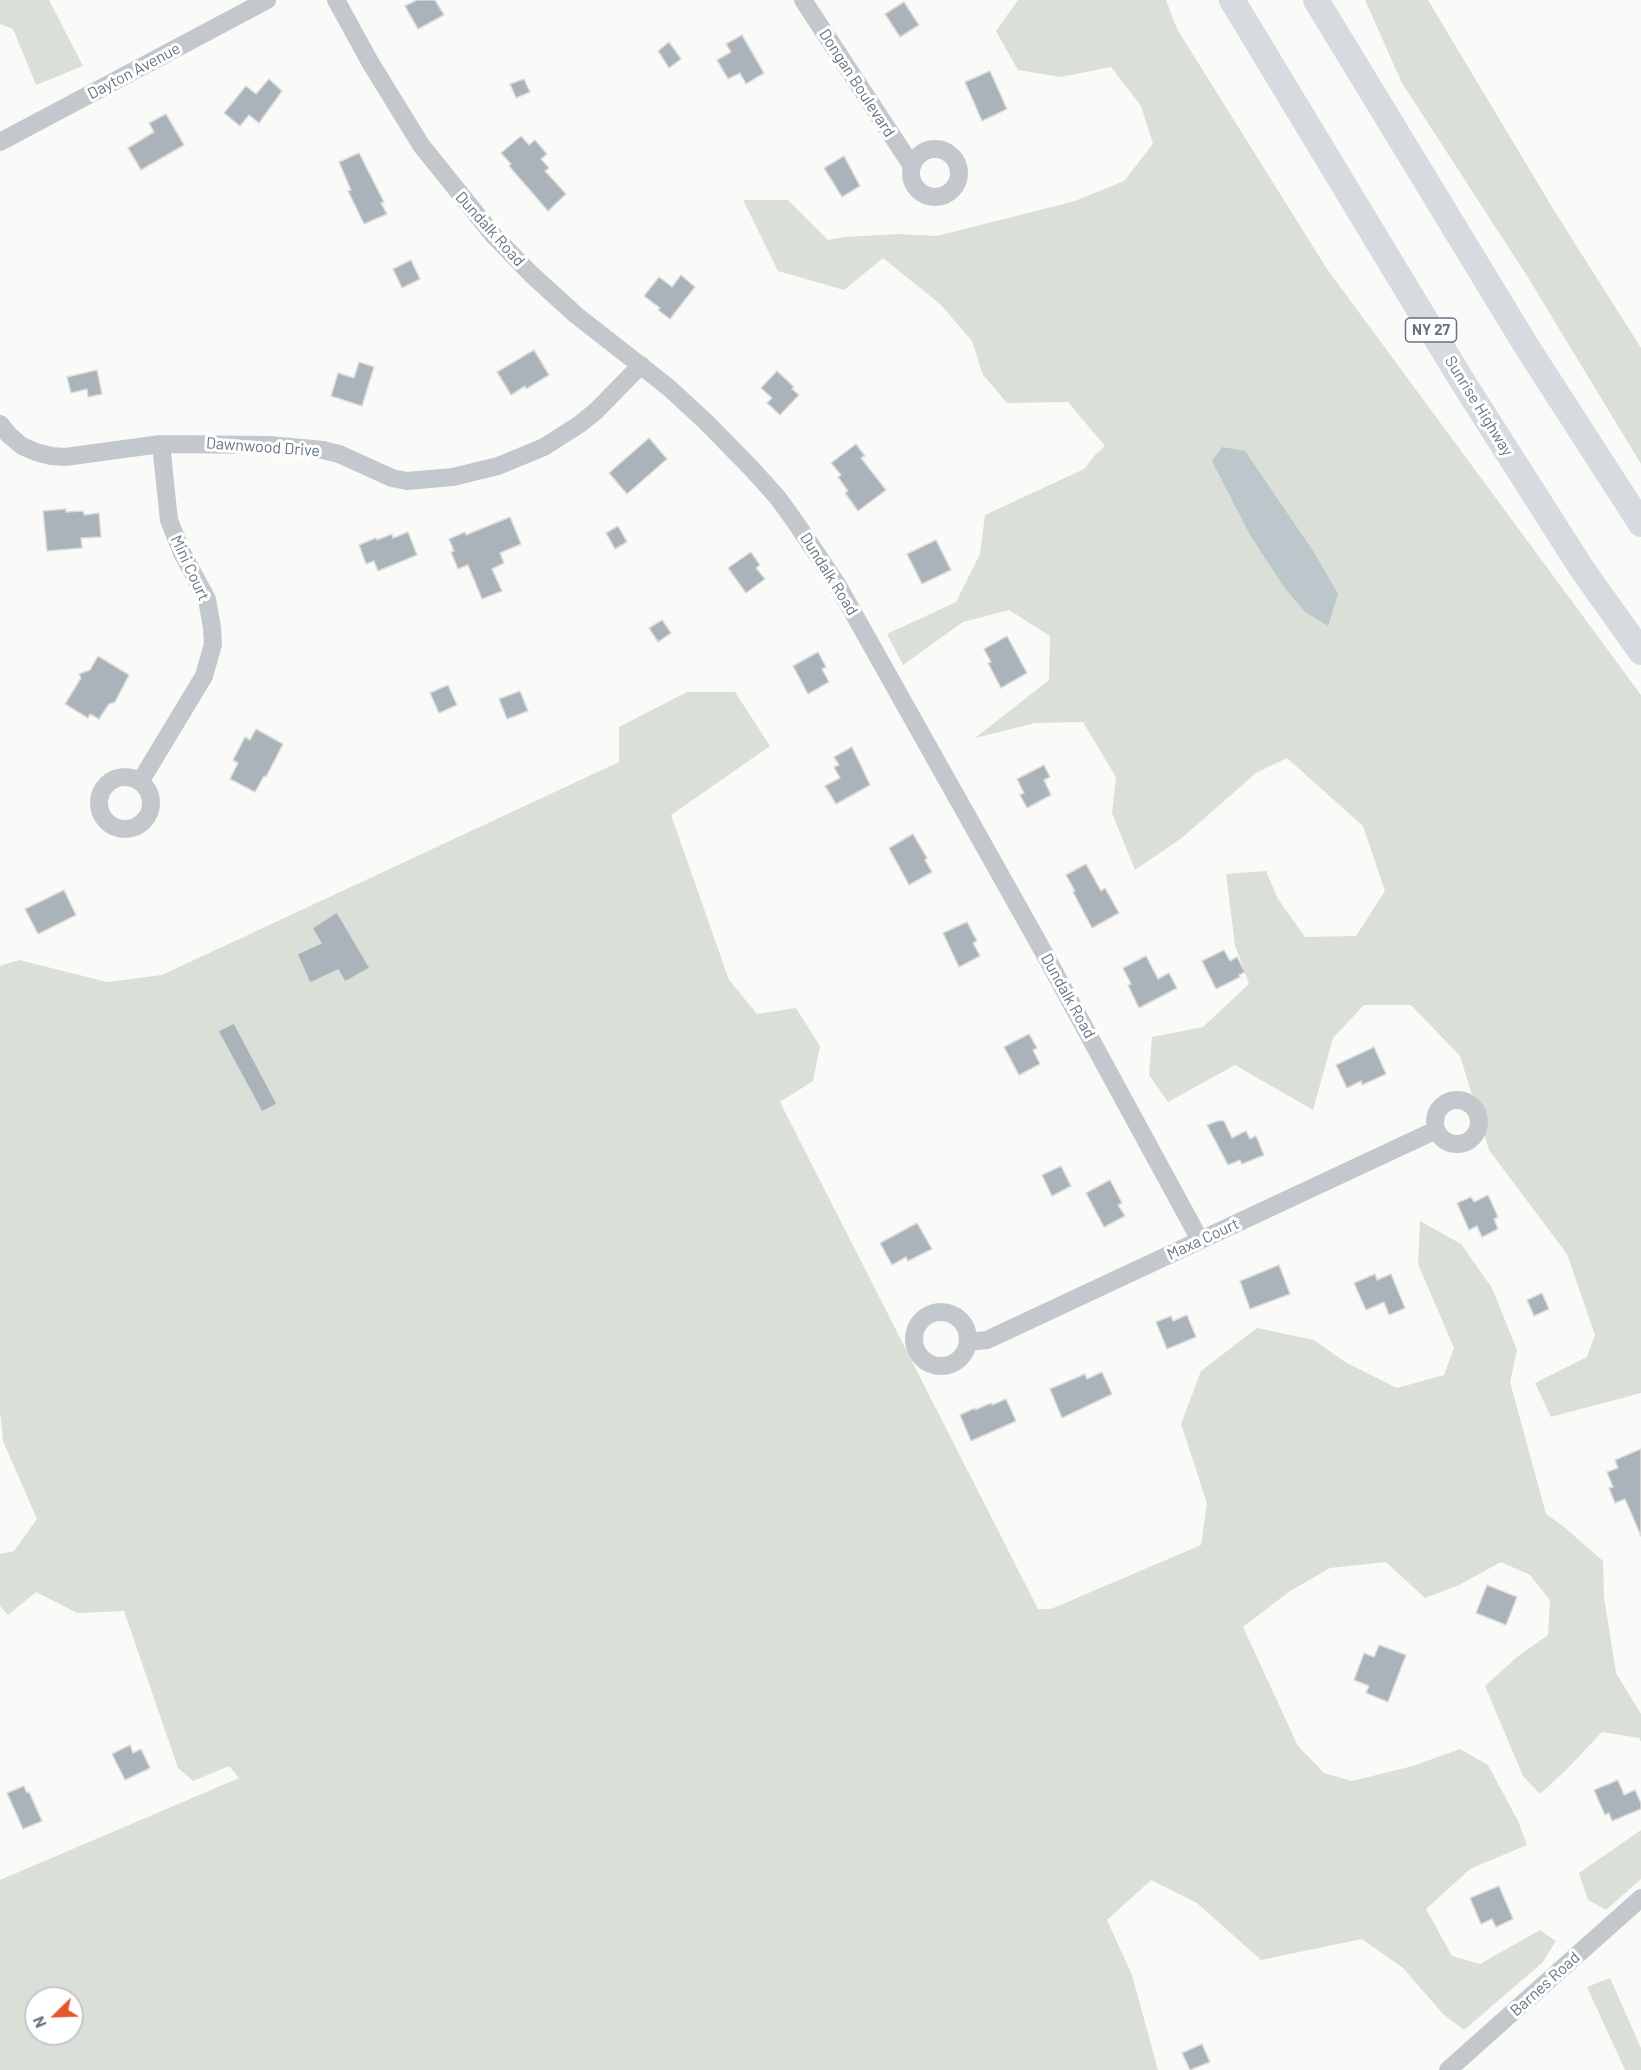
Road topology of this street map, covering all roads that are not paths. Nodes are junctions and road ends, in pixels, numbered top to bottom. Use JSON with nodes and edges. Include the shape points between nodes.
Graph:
{"nodes":[{"id":1,"x":267,"y":0,"type":"edge"},
{"id":2,"x":336,"y":0,"type":"edge"},
{"id":3,"x":802,"y":0,"type":"edge"},
{"id":4,"x":1232,"y":0,"type":"edge"},
{"id":5,"x":1316,"y":0,"type":"edge"},
{"id":6,"x":0,"y":142,"type":"edge"},
{"id":7,"x":912,"y":166,"type":"dead end"},
{"id":8,"x":641,"y":365,"type":"junction"},
{"id":9,"x":0,"y":424,"type":"edge"},
{"id":10,"x":161,"y":444,"type":"junction"},
{"id":11,"x":1641,"y":524,"type":"edge"},
{"id":12,"x":1641,"y":652,"type":"edge"},
{"id":13,"x":140,"y":782,"type":"dead end"},
{"id":14,"x":1436,"y":1130,"type":"dead end"},
{"id":15,"x":1200,"y":1240,"type":"junction"},
{"id":16,"x":968,"y":1342,"type":"dead end"},
{"id":17,"x":1641,"y":1898,"type":"edge"},
{"id":18,"x":1448,"y":2070,"type":"edge"}],
"edges":[{"from":1,"to":6,"type":"street","name":"Dayton Avenue"},
{"from":2,"to":8,"type":"street","name":"Dundalk Road","via":[[421,145],[473,212],[576,315]]},
{"from":3,"to":7,"type":"street","name":"Dongan Boulevard"},
{"from":4,"to":12,"type":"highway","name":"Sunrise Highway","number":"NY 27","via":[[1461,379],[1582,569]]},
{"from":5,"to":11,"type":"highway","via":[[1527,347]]},
{"from":8,"to":10,"type":"street","name":"Dawnwood Drive","via":[[596,411],[552,442],[498,466],[453,477],[407,481],[392,478],[322,450],[232,443]]},
{"from":8,"to":15,"type":"street","name":"Dundalk Road","via":[[714,429],[759,476],[837,584]]},
{"from":9,"to":10,"type":"street","name":"Dawnwood Drive","via":[[22,446],[51,456]]},
{"from":10,"to":13,"type":"street","name":"Mini Court","via":[[169,520],[207,599],[213,644],[204,676]]},
{"from":14,"to":15,"type":"street","name":"Maxa Court"},
{"from":15,"to":16,"type":"street","name":"Maxa Court","via":[[987,1340]]},
{"from":17,"to":18,"type":"street","name":"Barnes Road"}]}
